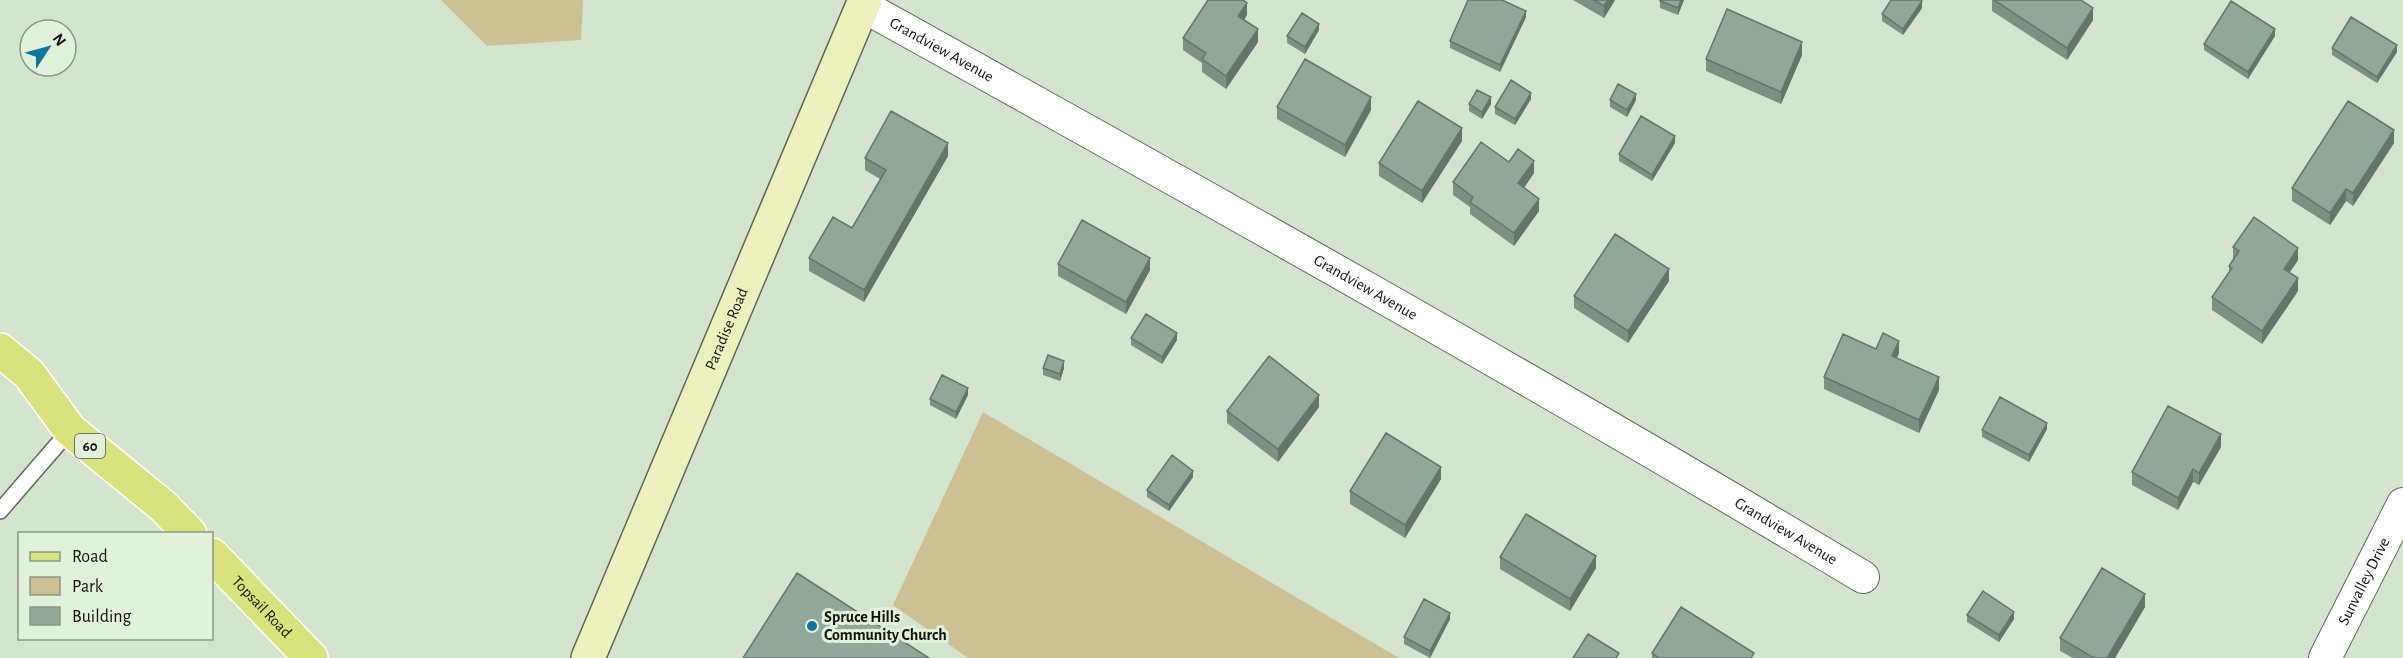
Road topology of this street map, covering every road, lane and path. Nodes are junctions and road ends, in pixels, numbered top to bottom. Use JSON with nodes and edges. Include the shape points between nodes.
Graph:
{"nodes":[{"id":1,"x":864,"y":3,"type":"edge"},
{"id":2,"x":0,"y":350,"type":"edge"},
{"id":3,"x":70,"y":430,"type":"junction"},
{"id":4,"x":2403,"y":504,"type":"edge"},
{"id":5,"x":0,"y":511,"type":"edge"},
{"id":6,"x":188,"y":532,"type":"edge"},
{"id":7,"x":213,"y":556,"type":"edge"},
{"id":8,"x":1863,"y":577,"type":"dead end"},
{"id":9,"x":311,"y":658,"type":"edge"},
{"id":10,"x":588,"y":658,"type":"edge"},
{"id":11,"x":2325,"y":658,"type":"edge"}],
"edges":[{"from":1,"to":8,"type":"street","name":"Grandview Avenue","via":[[1618,430]]},
{"from":1,"to":10,"type":"street","name":"Paradise Road"},
{"from":2,"to":3,"type":"main road","number":"60","via":[[29,374]]},
{"from":3,"to":5,"type":"lane"},
{"from":3,"to":6,"type":"main road","number":"60","via":[[163,506]]},
{"from":4,"to":11,"type":"street","name":"Sunvalley Drive"},
{"from":7,"to":9,"type":"main road","name":"Topsail Road"}]}
